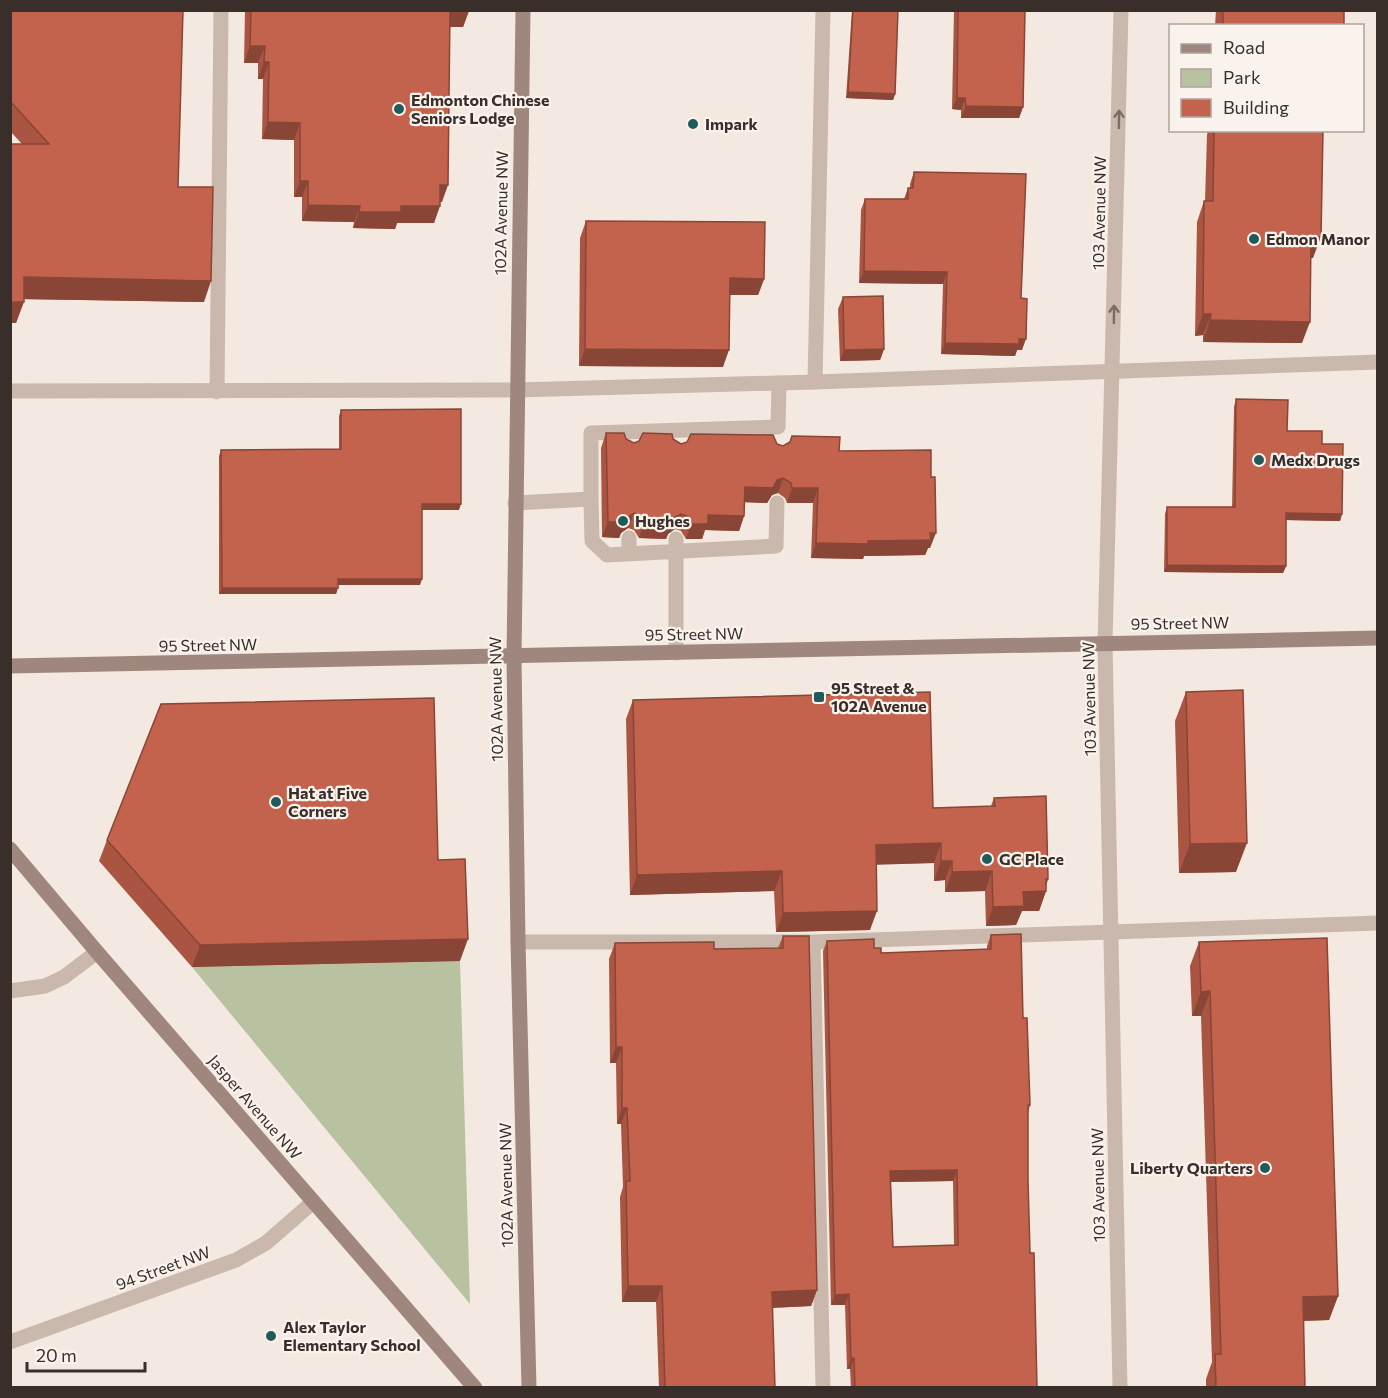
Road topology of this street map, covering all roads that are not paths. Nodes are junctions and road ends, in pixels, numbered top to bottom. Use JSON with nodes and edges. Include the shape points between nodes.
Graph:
{"nodes":[{"id":1,"x":221,"y":10,"type":"edge"},
{"id":2,"x":523,"y":10,"type":"edge"},
{"id":3,"x":823,"y":10,"type":"edge"},
{"id":4,"x":1121,"y":10,"type":"edge"},
{"id":5,"x":1377,"y":362,"type":"edge"},
{"id":6,"x":1113,"y":372,"type":"junction"},
{"id":7,"x":815,"y":382,"type":"junction"},
{"id":8,"x":779,"y":383,"type":"junction"},
{"id":9,"x":516,"y":390,"type":"junction"},
{"id":10,"x":10,"y":391,"type":"edge"},
{"id":11,"x":217,"y":392,"type":"junction"},
{"id":12,"x":676,"y":430,"type":"junction"},
{"id":13,"x":627,"y":431,"type":"junction"},
{"id":14,"x":627,"y":448,"type":"edge"},
{"id":15,"x":676,"y":449,"type":"edge"},
{"id":16,"x":591,"y":499,"type":"junction"},
{"id":17,"x":514,"y":503,"type":"junction"},
{"id":18,"x":777,"y":503,"type":"edge"},
{"id":19,"x":629,"y":538,"type":"edge"},
{"id":20,"x":676,"y":544,"type":"junction"},
{"id":21,"x":629,"y":554,"type":"junction"},
{"id":22,"x":1377,"y":638,"type":"edge"},
{"id":23,"x":1105,"y":643,"type":"junction"},
{"id":24,"x":676,"y":653,"type":"junction"},
{"id":25,"x":514,"y":657,"type":"junction"},
{"id":26,"x":10,"y":666,"type":"edge"},
{"id":27,"x":10,"y":849,"type":"edge"},
{"id":28,"x":1377,"y":923,"type":"edge"},
{"id":29,"x":1111,"y":932,"type":"junction"},
{"id":30,"x":518,"y":942,"type":"junction"},
{"id":31,"x":813,"y":942,"type":"junction"},
{"id":32,"x":97,"y":952,"type":"junction"},
{"id":33,"x":10,"y":991,"type":"edge"},
{"id":34,"x":313,"y":1202,"type":"junction"},
{"id":35,"x":10,"y":1342,"type":"edge"},
{"id":36,"x":475,"y":1388,"type":"edge"},
{"id":37,"x":529,"y":1388,"type":"edge"},
{"id":38,"x":823,"y":1388,"type":"edge"},
{"id":39,"x":1120,"y":1388,"type":"edge"}],
"edges":[{"from":1,"to":11,"type":"street"},
{"from":2,"to":9,"type":"street","name":"102A Avenue NW"},
{"from":3,"to":7,"type":"street"},
{"from":6,"to":4,"type":"street","name":"103 Avenue NW","one_way":true},
{"from":5,"to":6,"type":"street"},
{"from":6,"to":7,"type":"street"},
{"from":6,"to":23,"type":"street","name":"103 Avenue NW"},
{"from":7,"to":8,"type":"street"},
{"from":8,"to":9,"type":"street"},
{"from":8,"to":12,"type":"street","via":[[777,433]]},
{"from":9,"to":11,"type":"street"},
{"from":9,"to":17,"type":"street","name":"102A Avenue NW"},
{"from":10,"to":11,"type":"street"},
{"from":12,"to":13,"type":"street"},
{"from":12,"to":15,"type":"street"},
{"from":13,"to":14,"type":"street"},
{"from":13,"to":16,"type":"street","via":[[591,433]]},
{"from":16,"to":17,"type":"street"},
{"from":16,"to":21,"type":"street","via":[[592,541],[607,555]]},
{"from":17,"to":25,"type":"street","name":"102A Avenue NW"},
{"from":18,"to":20,"type":"street","via":[[776,546]]},
{"from":19,"to":21,"type":"street"},
{"from":20,"to":21,"type":"street"},
{"from":20,"to":24,"type":"street"},
{"from":22,"to":23,"type":"street","name":"95 Street NW"},
{"from":23,"to":24,"type":"street","name":"95 Street NW"},
{"from":23,"to":29,"type":"street","name":"103 Avenue NW"},
{"from":24,"to":25,"type":"street","name":"95 Street NW"},
{"from":25,"to":26,"type":"street","name":"95 Street NW"},
{"from":25,"to":30,"type":"street","name":"102A Avenue NW"},
{"from":27,"to":32,"type":"street","name":"Jasper Avenue NW"},
{"from":28,"to":29,"type":"street"},
{"from":29,"to":31,"type":"street"},
{"from":29,"to":39,"type":"street","name":"103 Avenue NW"},
{"from":30,"to":31,"type":"street"},
{"from":30,"to":37,"type":"street","name":"102A Avenue NW"},
{"from":31,"to":38,"type":"street"},
{"from":32,"to":33,"type":"street","via":[[45,986]]},
{"from":32,"to":34,"type":"street","name":"Jasper Avenue NW"},
{"from":34,"to":35,"type":"street","name":"94 Street NW","via":[[266,1243],[236,1260]]},
{"from":34,"to":36,"type":"street","name":"Jasper Avenue NW"}]}
